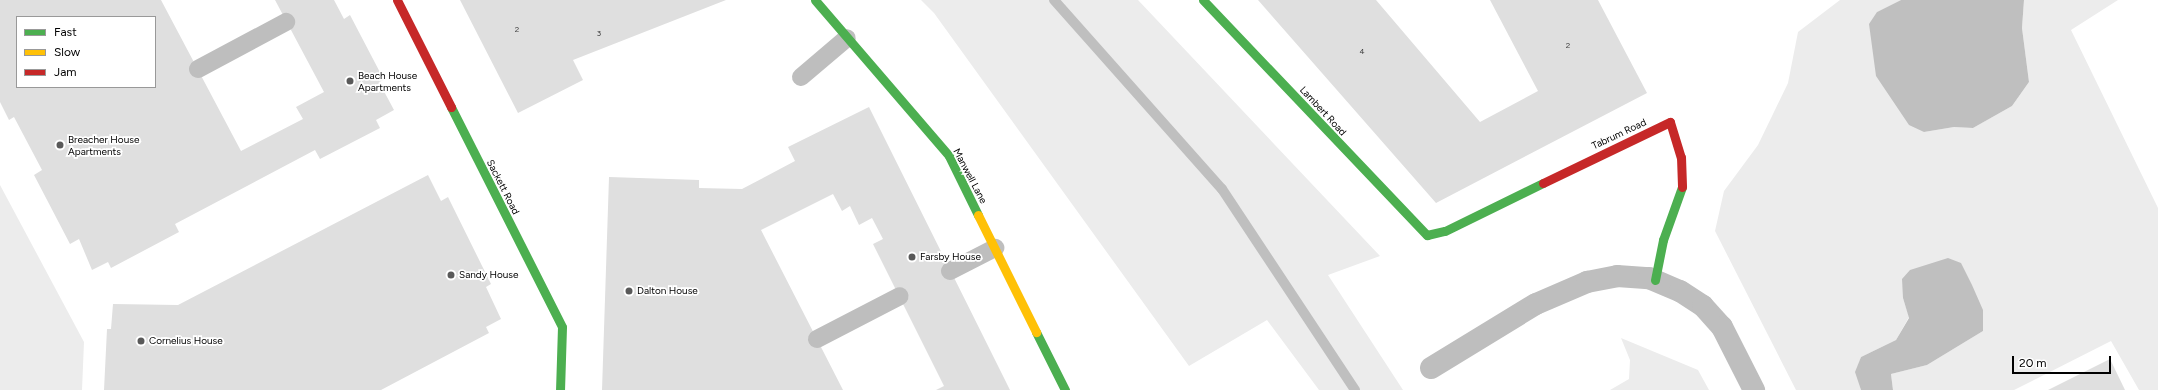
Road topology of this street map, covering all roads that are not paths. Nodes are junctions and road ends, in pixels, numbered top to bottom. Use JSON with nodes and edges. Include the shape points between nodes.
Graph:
{"nodes":[{"id":1,"x":397,"y":0,"type":"edge"},
{"id":2,"x":815,"y":0,"type":"edge"},
{"id":3,"x":1204,"y":0,"type":"edge"},
{"id":4,"x":286,"y":22,"type":"dead end"},
{"id":5,"x":847,"y":38,"type":"junction"},
{"id":6,"x":198,"y":69,"type":"dead end"},
{"id":7,"x":801,"y":77,"type":"dead end"},
{"id":8,"x":1427,"y":235,"type":"joint"},
{"id":9,"x":995,"y":248,"type":"junction"},
{"id":10,"x":950,"y":271,"type":"dead end"},
{"id":11,"x":1655,"y":280,"type":"junction"},
{"id":12,"x":900,"y":296,"type":"dead end"},
{"id":13,"x":817,"y":339,"type":"dead end"},
{"id":14,"x":1431,"y":368,"type":"dead end"},
{"id":15,"x":560,"y":390,"type":"edge"},
{"id":16,"x":1065,"y":390,"type":"edge"},
{"id":17,"x":1754,"y":390,"type":"edge"}],
"edges":[{"from":1,"to":15,"type":"street","name":"Sackett Road","via":[[562,327]]},
{"from":2,"to":5,"type":"street","name":"Manwell Lane"},
{"from":3,"to":8,"type":"street","name":"Lambert Road"},
{"from":4,"to":6,"type":"lane"},
{"from":5,"to":7,"type":"lane"},
{"from":5,"to":9,"type":"street","name":"Manwell Lane","via":[[949,156]]},
{"from":8,"to":11,"type":"street","name":"Tabrum Road","via":[[1445,231],[1670,122],[1681,157],[1683,184],[1663,240]]},
{"from":9,"to":10,"type":"lane"},
{"from":9,"to":16,"type":"street","name":"Manwell Lane"},
{"from":11,"to":14,"type":"street","via":[[1617,276],[1587,282],[1536,304]]},
{"from":11,"to":17,"type":"street","via":[[1680,290],[1703,306],[1722,327]]},
{"from":12,"to":13,"type":"lane"}]}
